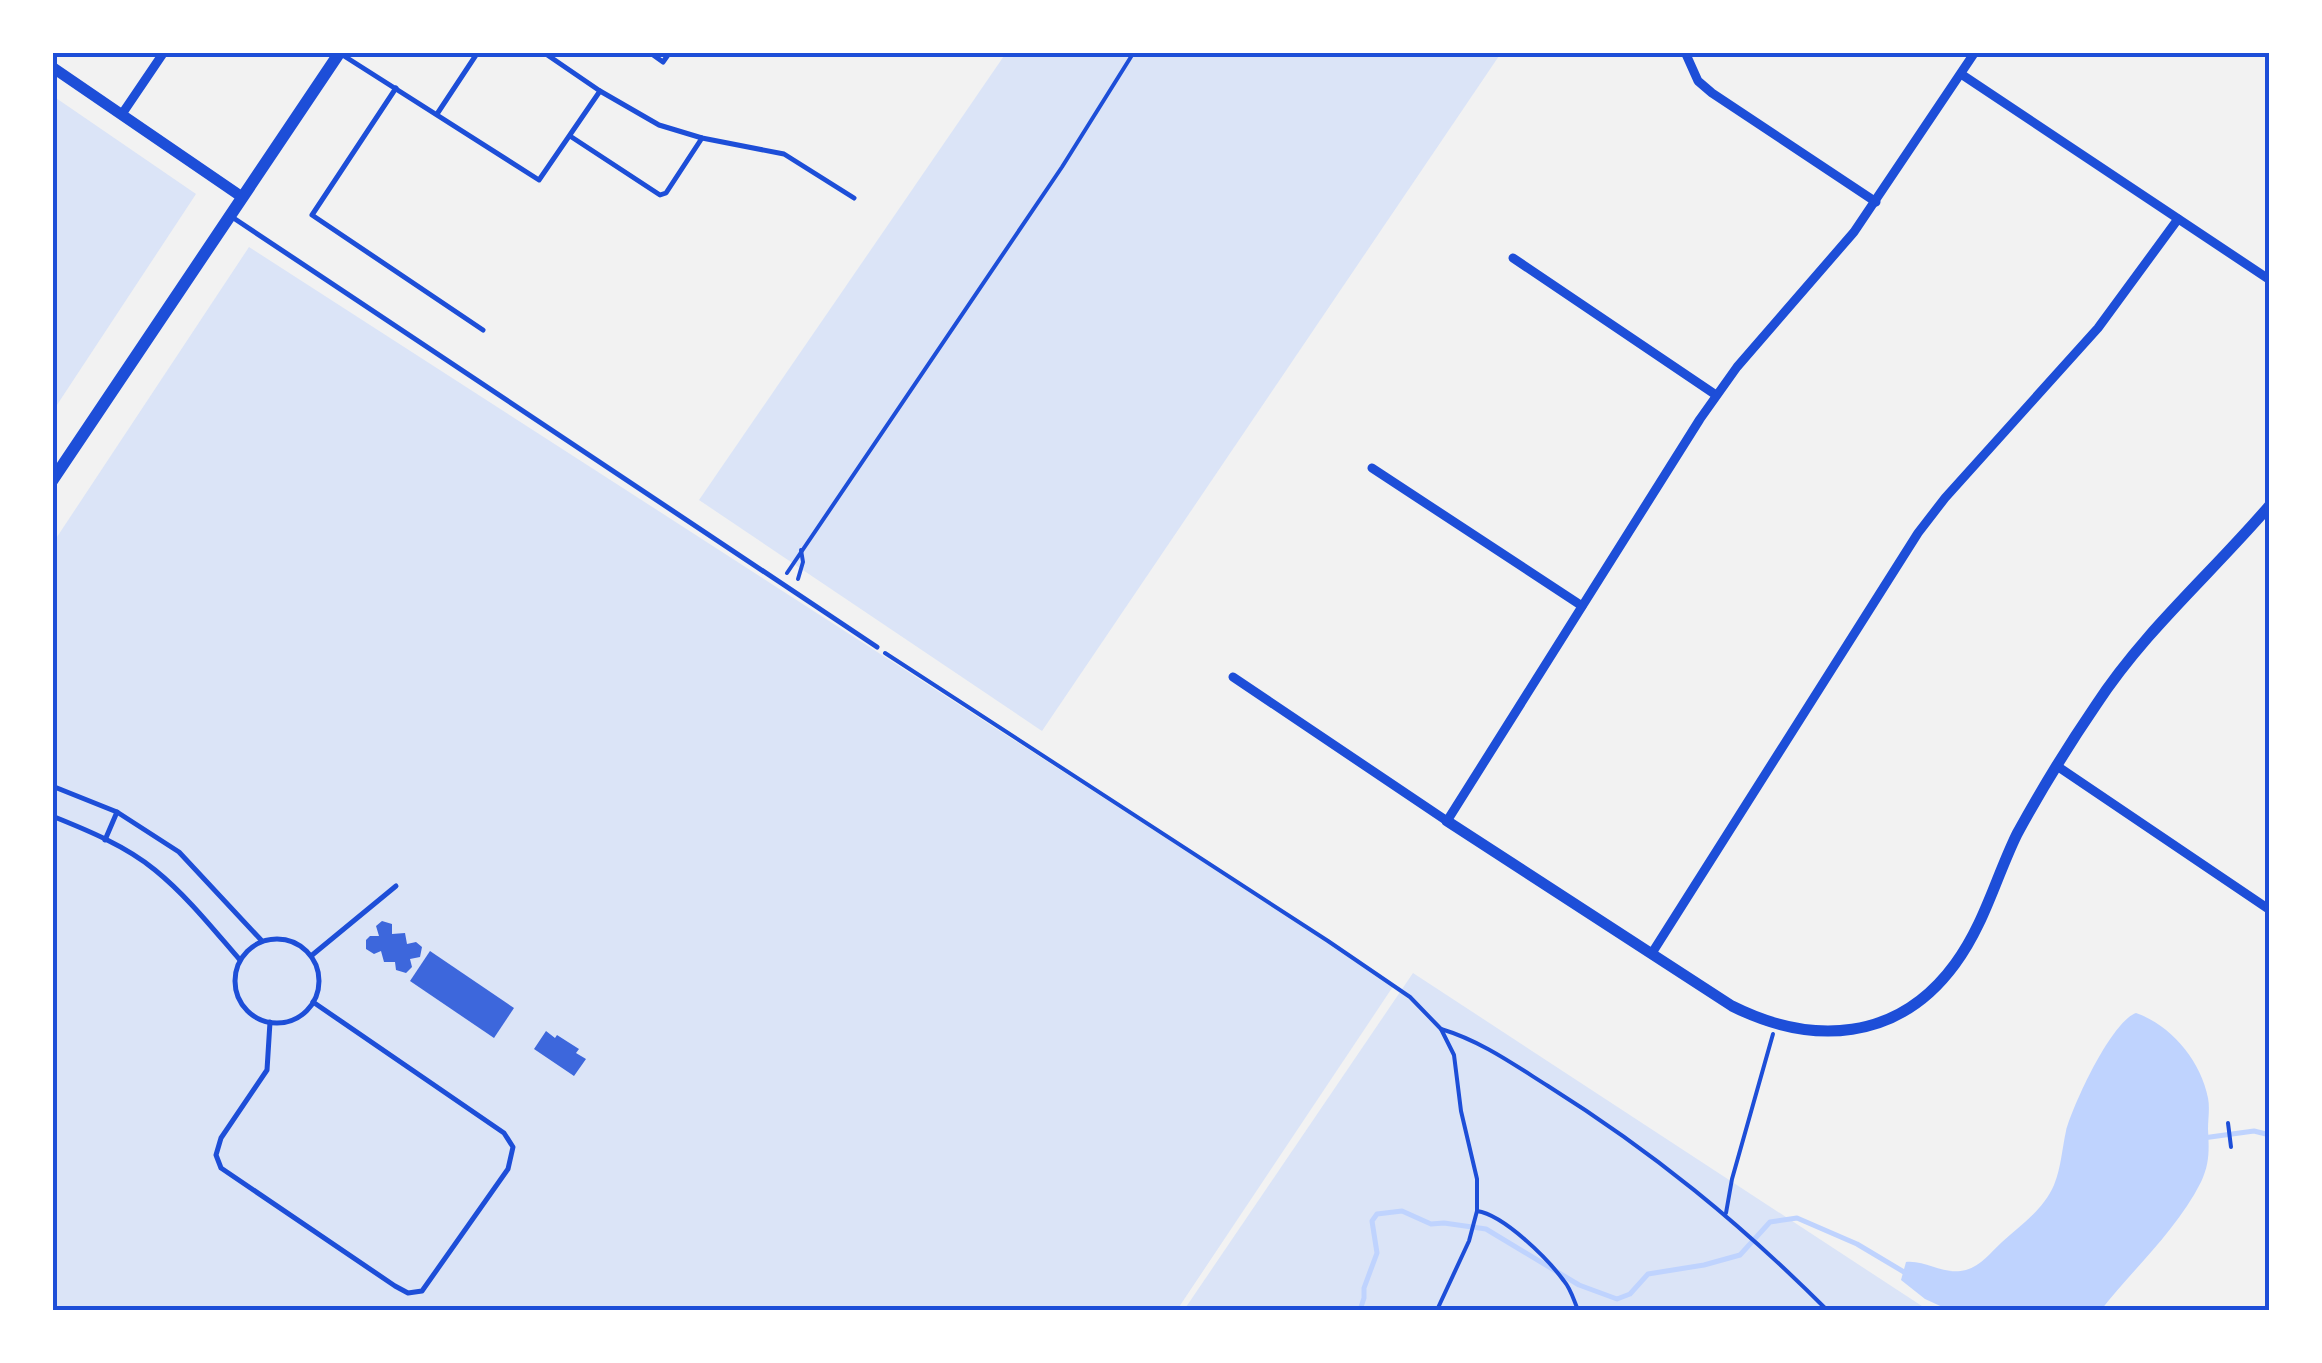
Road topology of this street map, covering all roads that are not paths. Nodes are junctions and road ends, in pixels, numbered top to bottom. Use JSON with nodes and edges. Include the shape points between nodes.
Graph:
{"nodes":[{"id":1,"x":164,"y":52,"type":"edge"},
{"id":2,"x":478,"y":52,"type":"edge"},
{"id":3,"x":544,"y":52,"type":"edge"},
{"id":4,"x":649,"y":52,"type":"edge"},
{"id":5,"x":670,"y":52,"type":"edge"},
{"id":6,"x":1685,"y":52,"type":"edge"},
{"id":7,"x":1976,"y":52,"type":"edge"},
{"id":8,"x":339,"y":53,"type":"edge"},
{"id":9,"x":52,"y":67,"type":"edge"},
{"id":10,"x":1961,"y":74,"type":"junction"},
{"id":11,"x":396,"y":88,"type":"junction"},
{"id":12,"x":600,"y":91,"type":"junction"},
{"id":13,"x":122,"y":114,"type":"junction"},
{"id":14,"x":437,"y":114,"type":"junction"},
{"id":15,"x":570,"y":136,"type":"junction"},
{"id":16,"x":702,"y":138,"type":"junction"},
{"id":17,"x":242,"y":197,"type":"junction"},
{"id":18,"x":854,"y":198,"type":"dead end"},
{"id":19,"x":1876,"y":202,"type":"junction"},
{"id":20,"x":230,"y":215,"type":"junction"},
{"id":21,"x":2178,"y":219,"type":"junction"},
{"id":22,"x":1514,"y":258,"type":"dead end"},
{"id":23,"x":2270,"y":280,"type":"edge"},
{"id":24,"x":483,"y":330,"type":"dead end"},
{"id":25,"x":1716,"y":395,"type":"junction"},
{"id":26,"x":1372,"y":468,"type":"dead end"},
{"id":27,"x":52,"y":480,"type":"edge"},
{"id":28,"x":2270,"y":505,"type":"edge"},
{"id":29,"x":1582,"y":606,"type":"junction"},
{"id":30,"x":877,"y":648,"type":"road end"},
{"id":31,"x":1233,"y":677,"type":"dead end"},
{"id":32,"x":2057,"y":766,"type":"junction"},
{"id":33,"x":52,"y":786,"type":"edge"},
{"id":34,"x":117,"y":812,"type":"junction"},
{"id":35,"x":52,"y":816,"type":"edge"},
{"id":36,"x":1447,"y":821,"type":"junction"},
{"id":37,"x":105,"y":840,"type":"junction"},
{"id":38,"x":396,"y":886,"type":"dead end"},
{"id":39,"x":2270,"y":910,"type":"edge"},
{"id":40,"x":262,"y":941,"type":"junction"},
{"id":41,"x":1652,"y":953,"type":"junction"},
{"id":42,"x":311,"y":956,"type":"junction"},
{"id":43,"x":240,"y":960,"type":"junction"},
{"id":44,"x":313,"y":1002,"type":"junction"},
{"id":45,"x":270,"y":1022,"type":"junction"}],
"edges":[{"from":1,"to":13,"type":"street"},
{"from":2,"to":14,"type":"lane"},
{"from":3,"to":12,"type":"lane"},
{"from":4,"to":5,"type":"lane","via":[[663,62]]},
{"from":6,"to":19,"type":"street","via":[[1712,94]]},
{"from":7,"to":10,"type":"street"},
{"from":8,"to":11,"type":"lane"},
{"from":8,"to":17,"type":"main road"},
{"from":9,"to":13,"type":"street"},
{"from":10,"to":19,"type":"street"},
{"from":10,"to":21,"type":"street"},
{"from":11,"to":14,"type":"lane"},
{"from":11,"to":24,"type":"lane","via":[[312,215]]},
{"from":12,"to":15,"type":"lane"},
{"from":12,"to":16,"type":"lane","via":[[660,125]]},
{"from":13,"to":17,"type":"street"},
{"from":14,"to":15,"type":"lane","via":[[539,180]]},
{"from":15,"to":16,"type":"lane","via":[[660,195]]},
{"from":16,"to":18,"type":"lane","via":[[784,154]]},
{"from":17,"to":20,"type":"main road"},
{"from":19,"to":25,"type":"street"},
{"from":20,"to":27,"type":"main road"},
{"from":20,"to":30,"type":"lane"},
{"from":21,"to":23,"type":"street"},
{"from":21,"to":41,"type":"street","via":[[2098,328],[1918,533]]},
{"from":22,"to":25,"type":"street"},
{"from":25,"to":29,"type":"street"},
{"from":26,"to":29,"type":"street"},
{"from":28,"to":32,"type":"street","via":[[2144,640]]},
{"from":29,"to":36,"type":"street"},
{"from":31,"to":36,"type":"street"},
{"from":32,"to":39,"type":"street"},
{"from":32,"to":41,"type":"street","via":[[1970,941],[1940,982],[1900,1012],[1827,1033],[1776,1025],[1732,1006]]},
{"from":33,"to":34,"type":"lane"},
{"from":34,"to":37,"type":"lane"},
{"from":34,"to":40,"type":"lane","via":[[179,852]]},
{"from":35,"to":37,"type":"lane"},
{"from":36,"to":41,"type":"street"},
{"from":37,"to":43,"type":"lane","via":[[154,870]]},
{"from":38,"to":42,"type":"lane"},
{"from":40,"to":42,"type":"lane","via":[[289,940]]},
{"from":40,"to":43,"type":"lane"},
{"from":42,"to":44,"type":"lane","via":[[319,979]]},
{"from":43,"to":45,"type":"lane","via":[[234,980],[241,1003]]},
{"from":44,"to":45,"type":"lane","via":[[294,1019]]},
{"from":44,"to":45,"type":"lane","via":[[504,1133],[512,1147],[508,1169],[422,1291],[395,1286],[221,1168],[216,1155],[222,1138],[267,1070]]}]}
